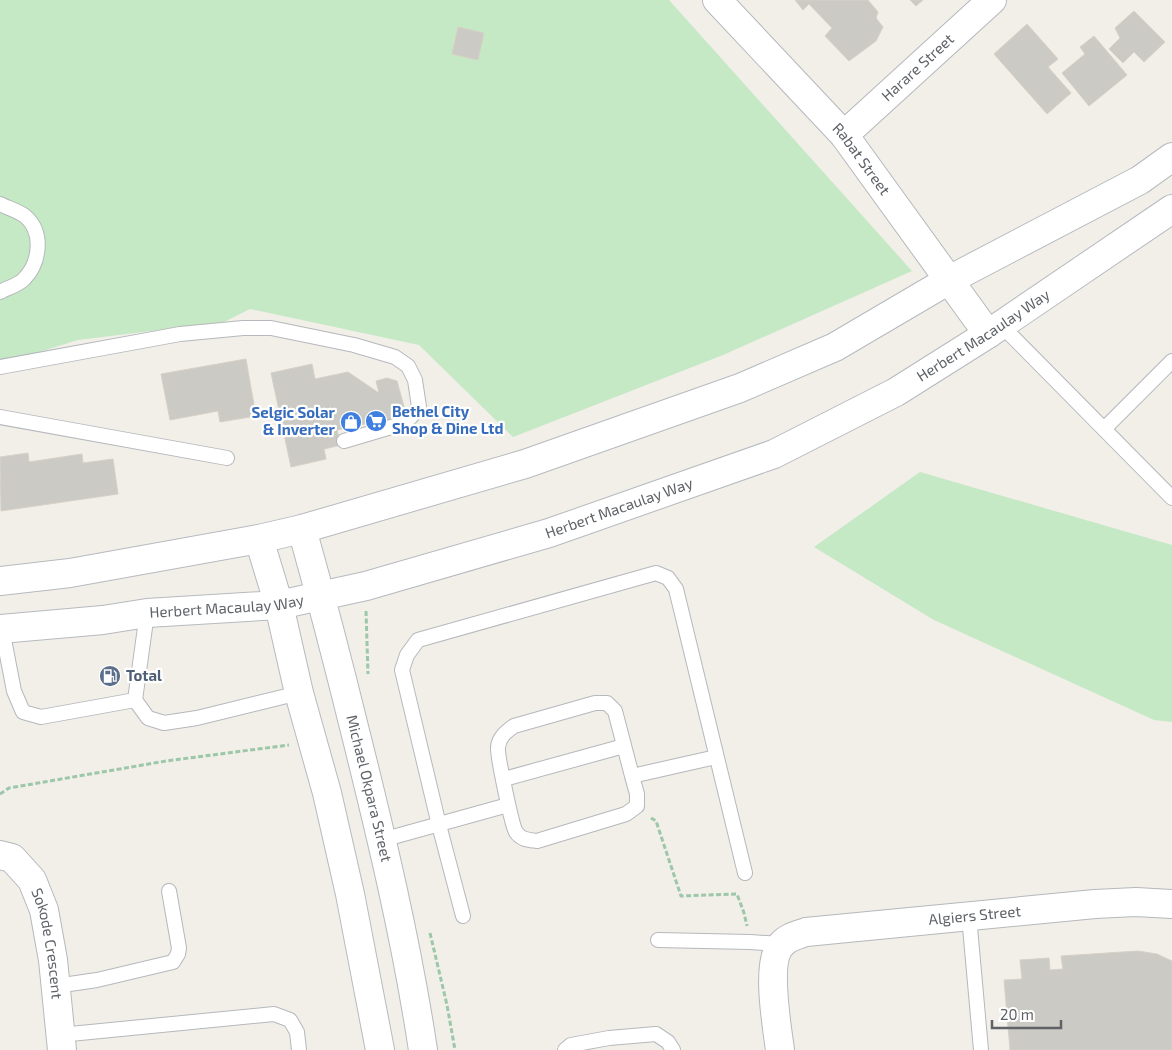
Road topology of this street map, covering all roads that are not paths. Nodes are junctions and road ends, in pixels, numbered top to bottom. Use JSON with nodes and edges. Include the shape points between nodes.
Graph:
{"nodes":[{"id":1,"x":717,"y":0,"type":"edge"},
{"id":2,"x":992,"y":0,"type":"edge"},
{"id":3,"x":844,"y":135,"type":"junction"},
{"id":4,"x":1172,"y":157,"type":"edge"},
{"id":5,"x":0,"y":204,"type":"edge"},
{"id":6,"x":1172,"y":209,"type":"edge"},
{"id":7,"x":948,"y":280,"type":"junction"},
{"id":8,"x":0,"y":292,"type":"edge"},
{"id":9,"x":994,"y":329,"type":"junction"},
{"id":10,"x":1172,"y":361,"type":"edge"},
{"id":11,"x":0,"y":367,"type":"edge"},
{"id":12,"x":0,"y":417,"type":"edge"},
{"id":13,"x":1104,"y":429,"type":"junction"},
{"id":14,"x":344,"y":441,"type":"dead end"},
{"id":15,"x":227,"y":458,"type":"dead end"},
{"id":16,"x":1172,"y":498,"type":"edge"},
{"id":17,"x":302,"y":529,"type":"junction"},
{"id":18,"x":259,"y":539,"type":"junction"},
{"id":19,"x":0,"y":580,"type":"edge"},
{"id":20,"x":321,"y":596,"type":"junction"},
{"id":21,"x":279,"y":604,"type":"junction"},
{"id":22,"x":147,"y":613,"type":"junction"},
{"id":23,"x":1,"y":629,"type":"edge"},
{"id":24,"x":299,"y":693,"type":"junction"},
{"id":25,"x":135,"y":700,"type":"junction"},
{"id":26,"x":624,"y":746,"type":"junction"},
{"id":27,"x":716,"y":757,"type":"junction"},
{"id":28,"x":632,"y":776,"type":"junction"},
{"id":29,"x":504,"y":779,"type":"junction"},
{"id":30,"x":508,"y":805,"type":"junction"},
{"id":31,"x":439,"y":825,"type":"junction"},
{"id":32,"x":382,"y":840,"type":"junction"},
{"id":33,"x":0,"y":855,"type":"edge"},
{"id":34,"x":745,"y":873,"type":"dead end"},
{"id":35,"x":169,"y":891,"type":"dead end"},
{"id":36,"x":1172,"y":904,"type":"edge"},
{"id":37,"x":464,"y":916,"type":"dead end"},
{"id":38,"x":968,"y":916,"type":"junction"},
{"id":39,"x":658,"y":940,"type":"dead end"},
{"id":40,"x":781,"y":944,"type":"junction"},
{"id":41,"x":56,"y":986,"type":"junction"},
{"id":42,"x":61,"y":1042,"type":"edge"},
{"id":43,"x":299,"y":1050,"type":"edge"},
{"id":44,"x":380,"y":1050,"type":"edge"},
{"id":45,"x":423,"y":1050,"type":"edge"},
{"id":46,"x":565,"y":1050,"type":"edge"},
{"id":47,"x":673,"y":1050,"type":"edge"},
{"id":48,"x":780,"y":1050,"type":"edge"},
{"id":49,"x":981,"y":1050,"type":"edge"}],
"edges":[{"from":1,"to":3,"type":"main road","name":"Rabat Street"},
{"from":2,"to":3,"type":"main road","name":"Harare Street"},
{"from":3,"to":7,"type":"main road","name":"Rabat Street"},
{"from":4,"to":7,"type":"main road","via":[[1140,180]]},
{"from":5,"to":8,"type":"lane","via":[[24,216],[35,228],[38,244],[32,269],[23,281]]},
{"from":6,"to":9,"type":"main road","name":"Herbert Macaulay Way"},
{"from":7,"to":9,"type":"main road","name":"Rabat Street"},
{"from":7,"to":17,"type":"main road","via":[[835,347],[740,388],[524,464]]},
{"from":9,"to":13,"type":"lane"},
{"from":9,"to":20,"type":"main road","name":"Herbert Macaulay Way","via":[[896,392],[774,454],[549,533]]},
{"from":10,"to":13,"type":"lane"},
{"from":11,"to":14,"type":"lane","via":[[180,334],[243,328],[271,328],[396,357],[408,366],[415,380],[419,407],[398,425]]},
{"from":12,"to":15,"type":"lane"},
{"from":13,"to":16,"type":"lane"},
{"from":17,"to":18,"type":"main road"},
{"from":17,"to":20,"type":"main road","name":"Michael Okpara Street"},
{"from":18,"to":19,"type":"main road","via":[[70,573]]},
{"from":18,"to":21,"type":"main road"},
{"from":20,"to":21,"type":"main road","name":"Herbert Macaulay Way"},
{"from":20,"to":32,"type":"main road","name":"Michael Okpara Street"},
{"from":21,"to":22,"type":"main road","name":"Herbert Macaulay Way"},
{"from":21,"to":24,"type":"main road"},
{"from":22,"to":23,"type":"main road","name":"Herbert Macaulay Way"},
{"from":22,"to":25,"type":"lane"},
{"from":23,"to":25,"type":"lane","via":[[14,691],[23,712],[41,717]]},
{"from":24,"to":25,"type":"lane","via":[[164,723],[148,718]]},
{"from":24,"to":44,"type":"main road","via":[[327,793],[350,894]]},
{"from":26,"to":28,"type":"lane"},
{"from":26,"to":29,"type":"lane"},
{"from":26,"to":29,"type":"lane","via":[[615,711],[607,703],[586,706],[514,726],[503,734],[498,748]]},
{"from":27,"to":28,"type":"lane"},
{"from":27,"to":31,"type":"lane","via":[[676,590],[668,578],[656,573],[418,640],[406,655],[402,670]]},
{"from":27,"to":34,"type":"lane"},
{"from":28,"to":30,"type":"lane","via":[[637,806],[626,814],[537,841],[524,839],[516,832]]},
{"from":29,"to":30,"type":"lane"},
{"from":30,"to":31,"type":"lane"},
{"from":31,"to":32,"type":"lane"},
{"from":31,"to":37,"type":"lane"},
{"from":32,"to":45,"type":"main road","name":"Michael Okpara Street"},
{"from":33,"to":41,"type":"main road","name":"Sokode Crescent","via":[[12,858],[32,880],[44,910]]},
{"from":35,"to":41,"type":"lane","via":[[178,948],[173,962]]},
{"from":36,"to":38,"type":"main road","name":"Algiers Street","via":[[1136,902]]},
{"from":38,"to":40,"type":"main road","name":"Algiers Street","via":[[806,932]]},
{"from":38,"to":49,"type":"lane"},
{"from":39,"to":40,"type":"lane"},
{"from":40,"to":48,"type":"main road","via":[[772,972]]},
{"from":41,"to":42,"type":"main road","name":"Sokode Crescent"},
{"from":42,"to":43,"type":"lane","via":[[274,1014],[290,1020],[297,1032]]},
{"from":46,"to":47,"type":"lane","via":[[571,1045],[609,1038],[656,1034]]}]}
